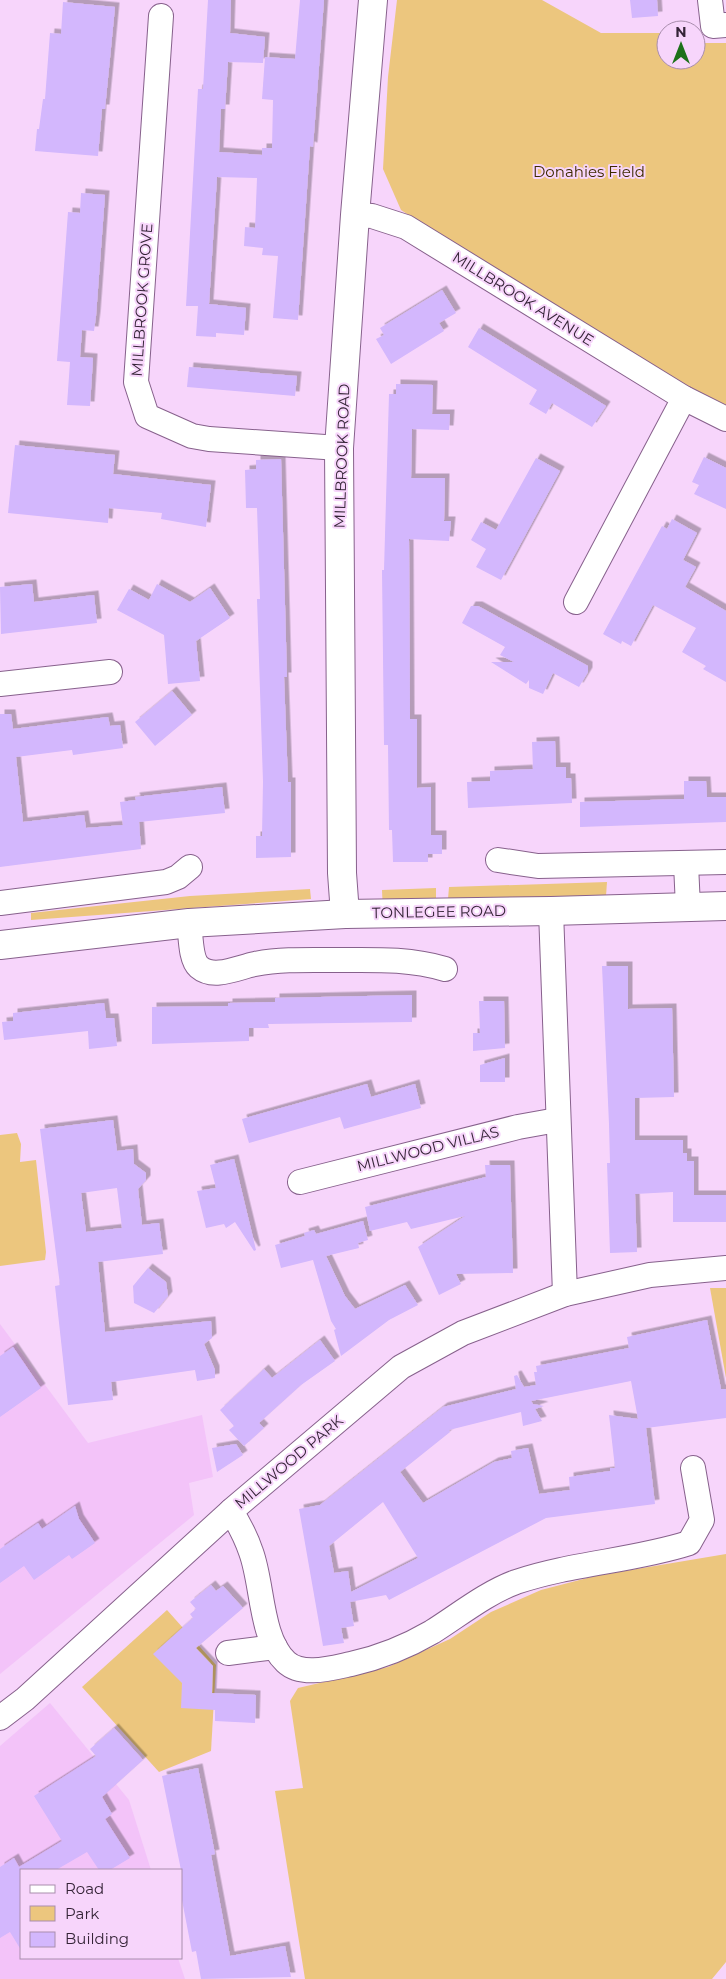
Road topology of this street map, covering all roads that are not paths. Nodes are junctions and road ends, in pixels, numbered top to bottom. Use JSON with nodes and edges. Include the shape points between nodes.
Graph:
{"nodes":[{"id":1,"x":374,"y":0,"type":"edge"},
{"id":2,"x":710,"y":0,"type":"edge"},
{"id":3,"x":161,"y":16,"type":"dead end"},
{"id":4,"x":726,"y":25,"type":"edge"},
{"id":5,"x":355,"y":215,"type":"junction"},
{"id":6,"x":684,"y":398,"type":"junction"},
{"id":7,"x":726,"y":419,"type":"edge"},
{"id":8,"x":339,"y":448,"type":"junction"},
{"id":9,"x":576,"y":602,"type":"dead end"},
{"id":10,"x":110,"y":672,"type":"dead end"},
{"id":11,"x":0,"y":684,"type":"edge"},
{"id":12,"x":498,"y":860,"type":"dead end"},
{"id":13,"x":726,"y":862,"type":"edge"},
{"id":14,"x":686,"y":864,"type":"junction"},
{"id":15,"x":190,"y":867,"type":"dead end"},
{"id":16,"x":0,"y":903,"type":"edge"},
{"id":17,"x":726,"y":906,"type":"edge"},
{"id":18,"x":688,"y":907,"type":"junction"},
{"id":19,"x":551,"y":912,"type":"junction"},
{"id":20,"x":345,"y":914,"type":"junction"},
{"id":21,"x":189,"y":923,"type":"junction"},
{"id":22,"x":0,"y":945,"type":"edge"},
{"id":23,"x":445,"y":969,"type":"dead end"},
{"id":24,"x":557,"y":1120,"type":"junction"},
{"id":25,"x":300,"y":1182,"type":"dead end"},
{"id":26,"x":726,"y":1268,"type":"edge"},
{"id":27,"x":565,"y":1294,"type":"junction"},
{"id":28,"x":693,"y":1468,"type":"dead end"},
{"id":29,"x":231,"y":1511,"type":"junction"},
{"id":30,"x":275,"y":1647,"type":"junction"},
{"id":31,"x":228,"y":1653,"type":"dead end"},
{"id":32,"x":0,"y":1718,"type":"edge"}],
"edges":[{"from":1,"to":5,"type":"street","name":"MILLBROOK ROAD"},
{"from":2,"to":4,"type":"street","via":[[713,26]]},
{"from":3,"to":8,"type":"street","name":"MILLBROOK GROVE","via":[[136,382],[147,416],[184,433],[209,439]]},
{"from":5,"to":6,"type":"street","name":"MILLBROOK AVENUE","via":[[372,216],[406,227]]},
{"from":5,"to":8,"type":"street","name":"MILLBROOK ROAD"},
{"from":6,"to":7,"type":"street","name":"MILLBROOK AVENUE"},
{"from":6,"to":9,"type":"street"},
{"from":8,"to":20,"type":"street","name":"MILLBROOK ROAD"},
{"from":10,"to":11,"type":"street"},
{"from":12,"to":14,"type":"street","via":[[538,866]]},
{"from":13,"to":14,"type":"street"},
{"from":14,"to":18,"type":"street"},
{"from":15,"to":16,"type":"street","via":[[166,882]]},
{"from":17,"to":18,"type":"street","name":"TONLEGEE ROAD"},
{"from":18,"to":19,"type":"street","name":"TONLEGEE ROAD"},
{"from":19,"to":20,"type":"street","name":"TONLEGEE ROAD"},
{"from":19,"to":24,"type":"street"},
{"from":20,"to":21,"type":"street","name":"TONLEGEE ROAD"},
{"from":21,"to":22,"type":"street","name":"TONLEGEE ROAD"},
{"from":21,"to":23,"type":"street","via":[[195,960],[199,967],[210,972],[300,960],[389,959],[422,962]]},
{"from":24,"to":25,"type":"street","name":"MILLWOOD VILLAS"},
{"from":24,"to":27,"type":"street"},
{"from":26,"to":27,"type":"street","name":"MILLWOOD PARK","via":[[650,1275]]},
{"from":27,"to":29,"type":"street","name":"MILLWOOD PARK","via":[[463,1333],[401,1367]]},
{"from":28,"to":30,"type":"street","name":"MILLWOOD PARK","via":[[702,1520],[689,1543],[514,1583],[472,1605],[430,1633],[355,1663],[303,1670],[288,1664]]},
{"from":29,"to":30,"type":"street","name":"MILLWOOD PARK","via":[[252,1552]]},
{"from":29,"to":32,"type":"street","via":[[25,1699]]},
{"from":30,"to":31,"type":"street"}]}
